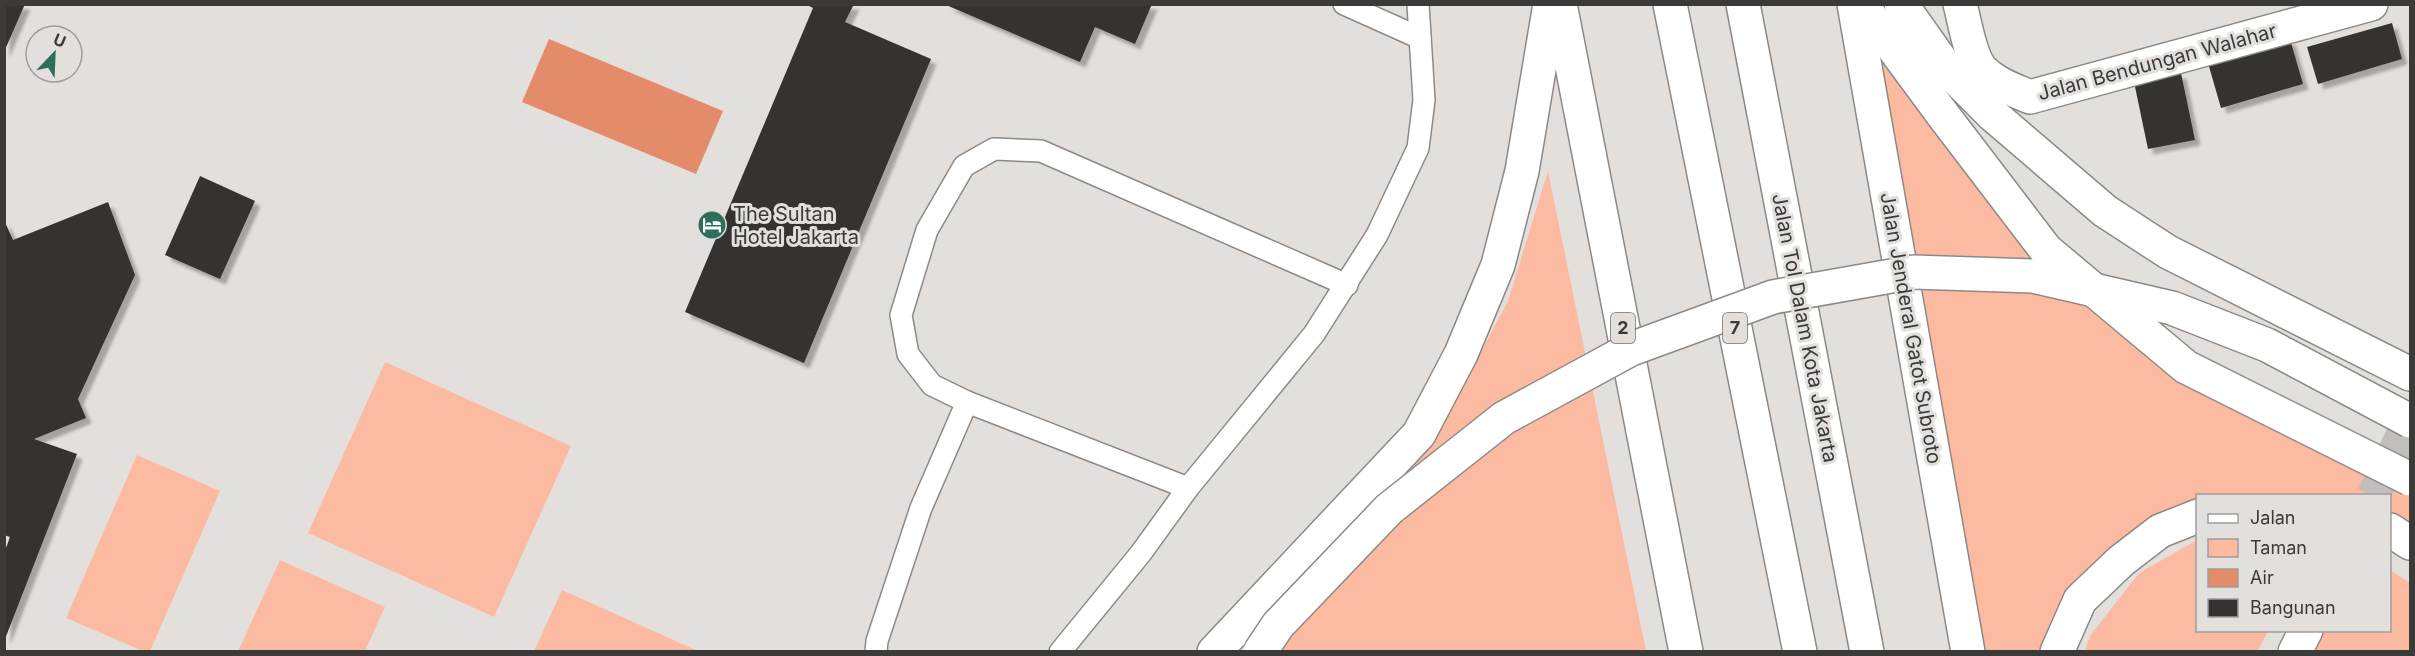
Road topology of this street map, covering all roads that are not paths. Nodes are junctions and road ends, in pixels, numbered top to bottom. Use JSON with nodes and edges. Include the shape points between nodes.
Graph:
{"nodes":[{"id":1,"x":1344,"y":4,"type":"edge"},
{"id":2,"x":1418,"y":4,"type":"edge"},
{"id":3,"x":1550,"y":4,"type":"edge"},
{"id":4,"x":1560,"y":4,"type":"edge"},
{"id":5,"x":1670,"y":4,"type":"edge"},
{"id":6,"x":1743,"y":4,"type":"edge"},
{"id":7,"x":1854,"y":4,"type":"edge"},
{"id":8,"x":1861,"y":4,"type":"edge"},
{"id":9,"x":1901,"y":4,"type":"edge"},
{"id":10,"x":1960,"y":4,"type":"edge"},
{"id":11,"x":2371,"y":4,"type":"edge"},
{"id":12,"x":1420,"y":38,"type":"junction"},
{"id":13,"x":1347,"y":285,"type":"junction"},
{"id":14,"x":2410,"y":374,"type":"edge"},
{"id":15,"x":968,"y":402,"type":"junction"},
{"id":16,"x":2410,"y":421,"type":"edge"},
{"id":17,"x":2410,"y":479,"type":"edge"},
{"id":18,"x":1188,"y":488,"type":"junction"},
{"id":19,"x":2196,"y":517,"type":"edge"},
{"id":20,"x":2391,"y":531,"type":"edge"},
{"id":21,"x":2410,"y":543,"type":"edge"},
{"id":22,"x":2305,"y":632,"type":"edge"},
{"id":23,"x":876,"y":651,"type":"edge"},
{"id":24,"x":1060,"y":651,"type":"edge"},
{"id":25,"x":1214,"y":651,"type":"edge"},
{"id":26,"x":1260,"y":651,"type":"edge"},
{"id":27,"x":1686,"y":651,"type":"edge"},
{"id":28,"x":1800,"y":651,"type":"edge"},
{"id":29,"x":1867,"y":651,"type":"edge"},
{"id":30,"x":1968,"y":651,"type":"edge"},
{"id":31,"x":2057,"y":651,"type":"edge"},
{"id":32,"x":2295,"y":651,"type":"edge"}],
"edges":[{"from":1,"to":12,"type":"lane"},
{"from":2,"to":12,"type":"lane"},
{"from":3,"to":25,"type":"main road","via":[[1522,171],[1498,265],[1461,354],[1419,434]]},
{"from":4,"to":27,"type":"main road","number":"2"},
{"from":5,"to":28,"type":"main road","number":"7"},
{"from":6,"to":29,"type":"main road","name":"Jalan Tol Dalam Kota Jakarta"},
{"from":7,"to":30,"type":"main road","name":"Jalan Jenderal Gatot Subroto"},
{"from":8,"to":17,"type":"main road","bridge":true,"via":[[2046,250],[2186,367]]},
{"from":9,"to":14,"type":"main road","via":[[1947,69],[1993,115],[2105,211],[2168,252]]},
{"from":10,"to":11,"type":"main road","name":"Jalan Bendungan Walahar","via":[[1982,71],[2030,98]]},
{"from":12,"to":13,"type":"lane","via":[[1424,100],[1418,148],[1377,235]]},
{"from":13,"to":15,"type":"lane","via":[[1041,151],[994,149],[964,166],[927,230],[901,315],[908,354],[932,385]]},
{"from":13,"to":18,"type":"lane","via":[[1314,334]]},
{"from":15,"to":18,"type":"lane"},
{"from":15,"to":23,"type":"lane","via":[[921,508]]},
{"from":16,"to":26,"type":"main road","bridge":true,"via":[[2267,345],[2172,308],[2033,276],[1914,272],[1773,297],[1631,349],[1504,418],[1389,508],[1278,625]]},
{"from":18,"to":24,"type":"lane","via":[[1141,553]]},
{"from":19,"to":31,"type":"main road","via":[[2160,531],[2080,600]]},
{"from":20,"to":21,"type":"main road"},
{"from":22,"to":32,"type":"main road"}]}
